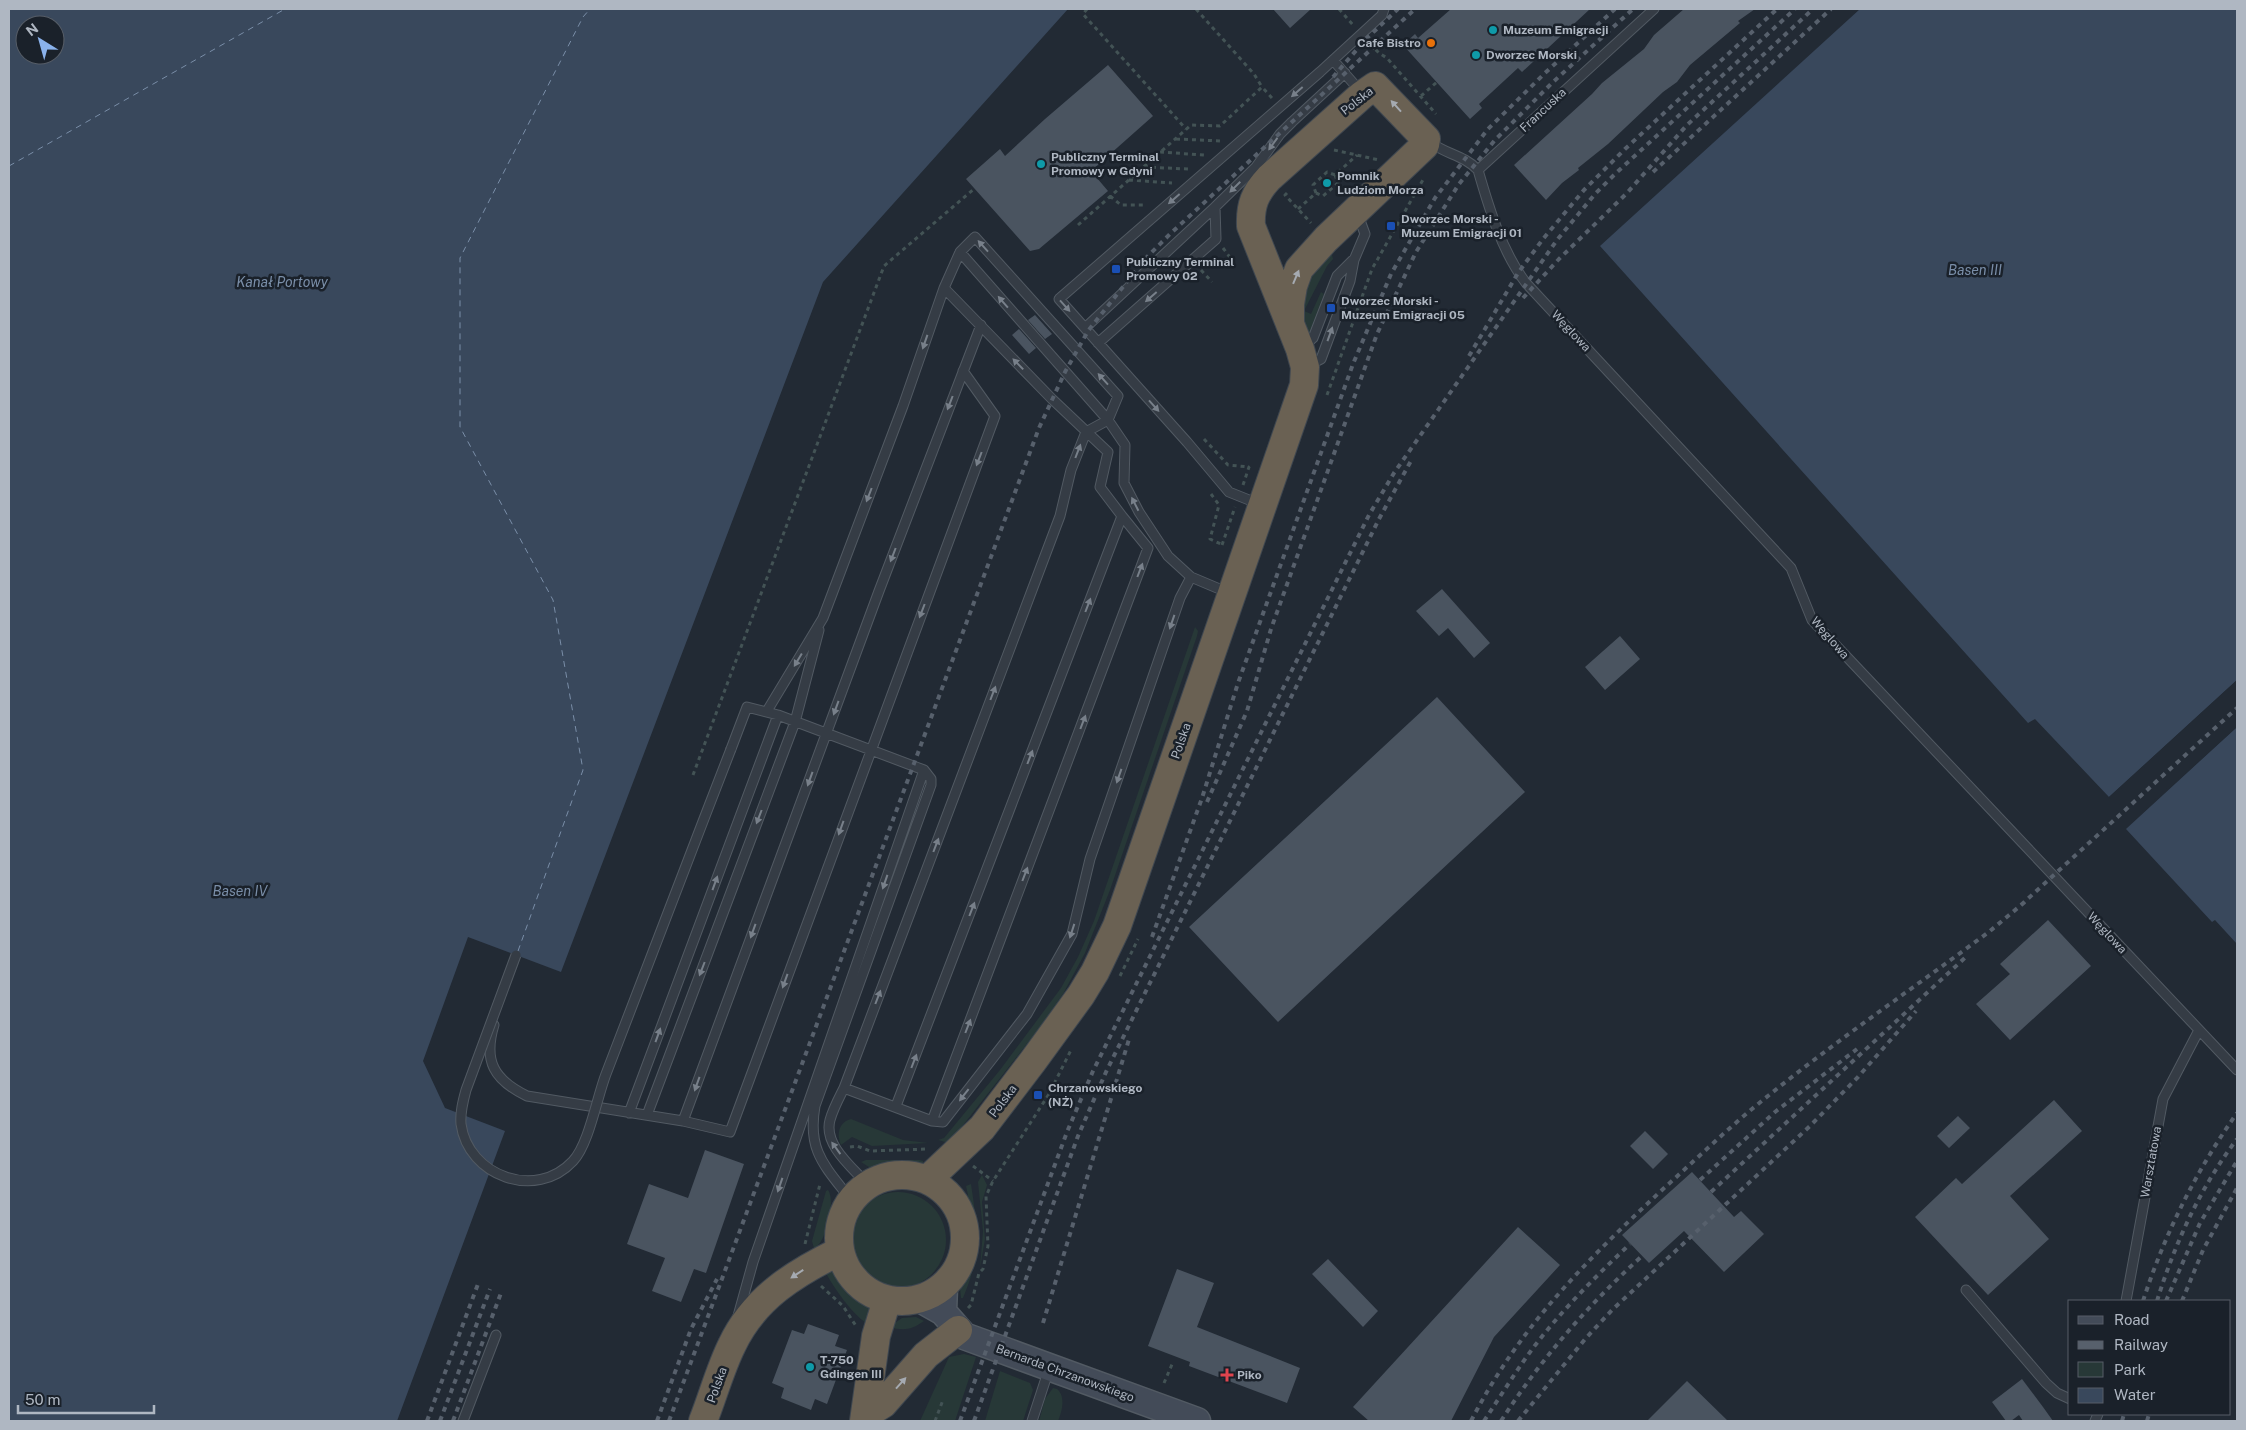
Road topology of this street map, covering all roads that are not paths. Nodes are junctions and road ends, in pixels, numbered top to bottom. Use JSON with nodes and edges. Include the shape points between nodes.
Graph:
{"nodes":[{"id":1,"x":1384,"y":9,"type":"edge"},
{"id":2,"x":1654,"y":9,"type":"edge"},
{"id":3,"x":1333,"y":60,"type":"junction"},
{"id":4,"x":1345,"y":73,"type":"junction"},
{"id":5,"x":1362,"y":95,"type":"junction"},
{"id":6,"x":1426,"y":139,"type":"junction"},
{"id":7,"x":1294,"y":156,"type":"junction"},
{"id":8,"x":1256,"y":167,"type":"junction"},
{"id":9,"x":1478,"y":170,"type":"junction"},
{"id":10,"x":1215,"y":207,"type":"junction"},
{"id":11,"x":1356,"y":210,"type":"junction"},
{"id":12,"x":960,"y":252,"type":"junction"},
{"id":13,"x":1354,"y":260,"type":"junction"},
{"id":14,"x":944,"y":288,"type":"junction"},
{"id":15,"x":1290,"y":324,"type":"junction"},
{"id":16,"x":981,"y":325,"type":"junction"},
{"id":17,"x":1085,"y":328,"type":"junction"},
{"id":18,"x":1098,"y":343,"type":"junction"},
{"id":19,"x":1302,"y":358,"type":"junction"},
{"id":20,"x":963,"y":371,"type":"junction"},
{"id":21,"x":1108,"y":420,"type":"junction"},
{"id":22,"x":1086,"y":432,"type":"junction"},
{"id":23,"x":1250,"y":501,"type":"junction"},
{"id":24,"x":1122,"y":516,"type":"junction"},
{"id":25,"x":1191,"y":578,"type":"junction"},
{"id":26,"x":1231,"y":594,"type":"junction"},
{"id":27,"x":823,"y":618,"type":"junction"},
{"id":28,"x":767,"y":711,"type":"junction"},
{"id":29,"x":778,"y":715,"type":"junction"},
{"id":30,"x":795,"y":722,"type":"junction"},
{"id":31,"x":827,"y":733,"type":"junction"},
{"id":32,"x":870,"y":750,"type":"junction"},
{"id":33,"x":924,"y":770,"type":"junction"},
{"id":34,"x":2198,"y":1030,"type":"junction"},
{"id":35,"x":2237,"y":1070,"type":"edge"},
{"id":36,"x":844,"y":1088,"type":"junction"},
{"id":37,"x":896,"y":1106,"type":"junction"},
{"id":38,"x":629,"y":1113,"type":"junction"},
{"id":39,"x":648,"y":1115,"type":"junction"},
{"id":40,"x":932,"y":1120,"type":"junction"},
{"id":41,"x":682,"y":1122,"type":"junction"},
{"id":42,"x":982,"y":1128,"type":"junction"},
{"id":43,"x":927,"y":1180,"type":"junction"},
{"id":44,"x":860,"y":1192,"type":"junction"},
{"id":45,"x":950,"y":1197,"type":"junction"},
{"id":46,"x":840,"y":1251,"type":"junction"},
{"id":47,"x":1966,"y":1290,"type":"dead end"},
{"id":48,"x":888,"y":1300,"type":"junction"},
{"id":49,"x":2126,"y":1300,"type":"edge"},
{"id":50,"x":946,"y":1307,"type":"junction"},
{"id":51,"x":496,"y":1336,"type":"dead end"},
{"id":52,"x":725,"y":1363,"type":"junction"},
{"id":53,"x":1049,"y":1367,"type":"junction"},
{"id":54,"x":2068,"y":1398,"type":"edge"},
{"id":55,"x":864,"y":1418,"type":"edge"},
{"id":56,"x":463,"y":1421,"type":"edge"},
{"id":57,"x":703,"y":1421,"type":"edge"},
{"id":58,"x":1032,"y":1421,"type":"edge"},
{"id":59,"x":1196,"y":1421,"type":"edge"}],
"edges":[{"from":1,"to":3,"type":"lane","via":[[1382,15]]},
{"from":2,"to":9,"type":"lane","name":"Francuska"},
{"from":3,"to":4,"type":"lane"},
{"from":3,"to":17,"type":"lane","one_way":true,"via":[[1058,299]]},
{"from":4,"to":5,"type":"lane"},
{"from":4,"to":8,"type":"lane","one_way":true,"via":[[1280,134]]},
{"from":6,"to":5,"type":"highway","name":"Polska","one_way":true,"via":[[1380,88],[1375,86]]},
{"from":5,"to":7,"type":"highway","name":"Polska"},
{"from":6,"to":9,"type":"lane","via":[[1437,148],[1464,158]]},
{"from":6,"to":11,"type":"highway","name":"Polska","via":[[1420,151]]},
{"from":7,"to":8,"type":"lane"},
{"from":7,"to":15,"type":"highway","name":"Polska","via":[[1258,190],[1250,213],[1251,226]]},
{"from":8,"to":10,"type":"lane","one_way":true},
{"from":9,"to":34,"type":"lane","name":"Węglowa","via":[[1487,202],[1518,273],[1526,283],[1791,568],[1812,620]]},
{"from":10,"to":17,"type":"lane"},
{"from":10,"to":18,"type":"lane","one_way":true,"via":[[1216,239]]},
{"from":11,"to":13,"type":"lane","via":[[1365,234]]},
{"from":15,"to":11,"type":"highway","name":"Polska","one_way":true,"via":[[1290,304],[1299,269],[1310,254]]},
{"from":12,"to":14,"type":"lane"},
{"from":21,"to":12,"type":"lane","one_way":true},
{"from":21,"to":12,"type":"lane","one_way":true,"via":[[1118,396],[975,237]]},
{"from":13,"to":19,"type":"lane","via":[[1337,276]]},
{"from":19,"to":13,"type":"lane","one_way":true,"via":[[1321,359],[1350,281]]},
{"from":14,"to":16,"type":"lane"},
{"from":14,"to":27,"type":"lane","one_way":true},
{"from":15,"to":19,"type":"highway","name":"Polska"},
{"from":16,"to":20,"type":"lane"},
{"from":22,"to":16,"type":"lane","one_way":true},
{"from":17,"to":18,"type":"lane"},
{"from":18,"to":23,"type":"lane","one_way":true,"via":[[1229,492]]},
{"from":19,"to":23,"type":"highway","name":"Polska","via":[[1304,385]]},
{"from":20,"to":31,"type":"lane","one_way":true},
{"from":20,"to":32,"type":"lane","one_way":true,"via":[[995,416]]},
{"from":21,"to":22,"type":"lane"},
{"from":25,"to":21,"type":"lane","one_way":true,"via":[[1168,556],[1139,512],[1124,482],[1125,445]]},
{"from":22,"to":24,"type":"lane","via":[[1108,452],[1100,487]]},
{"from":36,"to":22,"type":"lane","one_way":true,"via":[[1060,516],[1071,470]]},
{"from":23,"to":26,"type":"highway","name":"Polska"},
{"from":37,"to":24,"type":"lane","one_way":true},
{"from":40,"to":24,"type":"lane","one_way":true,"via":[[1148,548]]},
{"from":25,"to":26,"type":"lane"},
{"from":25,"to":40,"type":"lane","one_way":true,"via":[[1180,598],[1090,859],[1072,934],[1027,1014],[943,1122]]},
{"from":26,"to":42,"type":"highway","name":"Polska","via":[[1121,916],[1106,949],[1081,995]]},
{"from":27,"to":28,"type":"lane","one_way":true},
{"from":27,"to":30,"type":"lane"},
{"from":28,"to":29,"type":"lane"},
{"from":28,"to":38,"type":"lane","bridge":true,"via":[[747,706],[608,1068],[582,1148],[574,1160],[547,1179],[514,1180],[498,1175],[473,1153],[461,1124],[466,1090],[516,955],[489,1041],[489,1053],[496,1073],[513,1090],[527,1096]]},
{"from":29,"to":30,"type":"lane"},
{"from":38,"to":29,"type":"lane","one_way":true},
{"from":30,"to":31,"type":"lane"},
{"from":30,"to":39,"type":"lane","one_way":true},
{"from":31,"to":32,"type":"lane"},
{"from":31,"to":41,"type":"lane","one_way":true},
{"from":32,"to":33,"type":"lane"},
{"from":32,"to":41,"type":"lane","one_way":true,"via":[[730,1132]]},
{"from":33,"to":44,"type":"lane","via":[[931,779],[931,785],[821,1088],[813,1120],[818,1154]]},
{"from":33,"to":52,"type":"lane","one_way":true,"via":[[753,1262]]},
{"from":34,"to":35,"type":"lane","name":"Węglowa"},
{"from":34,"to":49,"type":"lane","name":"Warsztatowa","via":[[2163,1099]]},
{"from":36,"to":37,"type":"lane"},
{"from":44,"to":36,"type":"lane","one_way":true,"via":[[829,1136],[830,1119]]},
{"from":37,"to":40,"type":"lane"},
{"from":38,"to":39,"type":"lane"},
{"from":39,"to":41,"type":"lane"},
{"from":42,"to":43,"type":"highway","name":"Polska"},
{"from":42,"to":45,"type":"highway","name":"Polska"},
{"from":43,"to":44,"type":"highway","via":[[907,1175],[887,1176]]},
{"from":43,"to":45,"type":"highway"},
{"from":44,"to":46,"type":"highway","via":[[843,1216],[839,1233]]},
{"from":45,"to":50,"type":"highway","via":[[961,1213],[966,1233],[964,1252]]},
{"from":46,"to":48,"type":"highway","via":[[845,1267],[855,1280],[868,1292]]},
{"from":46,"to":52,"type":"highway","name":"Polska","one_way":true,"via":[[806,1268],[773,1291],[744,1323]]},
{"from":47,"to":54,"type":"lane","via":[[2046,1383]]},
{"from":48,"to":50,"type":"highway"},
{"from":48,"to":55,"type":"highway","via":[[876,1336]]},
{"from":50,"to":53,"type":"street","name":"Bernarda Chrzanowskiego","via":[[964,1336]]},
{"from":55,"to":50,"type":"highway","one_way":true,"via":[[883,1404],[926,1355]]},
{"from":51,"to":56,"type":"lane"},
{"from":52,"to":57,"type":"highway","name":"Polska"},
{"from":53,"to":58,"type":"lane"},
{"from":53,"to":59,"type":"street","name":"Bernarda Chrzanowskiego"}]}
